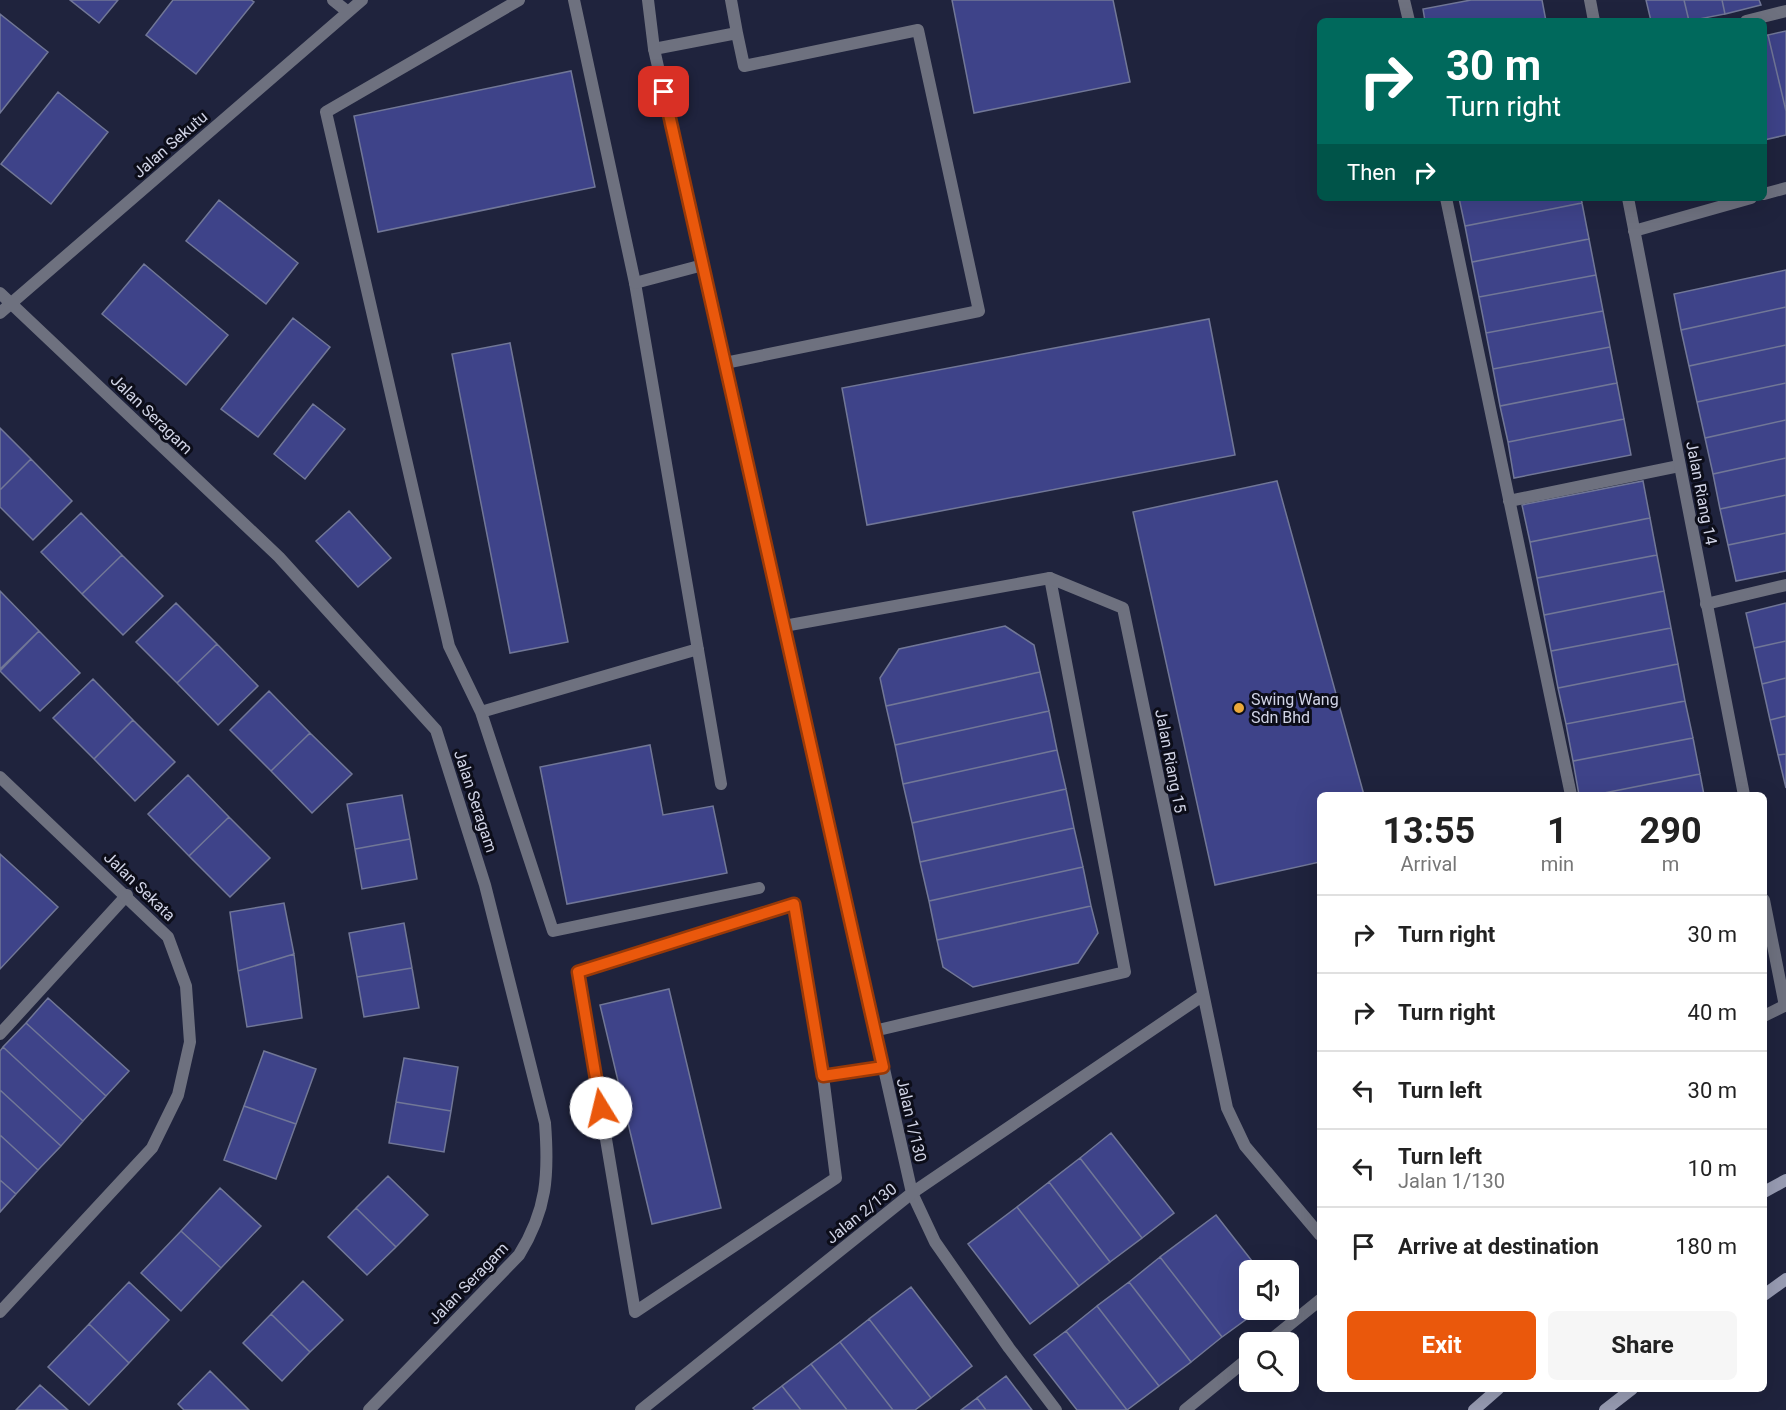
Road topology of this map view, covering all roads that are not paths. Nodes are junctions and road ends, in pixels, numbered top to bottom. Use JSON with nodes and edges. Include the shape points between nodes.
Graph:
{"nodes":[{"id":1,"x":333,"y":0,"type":"edge"},
{"id":2,"x":362,"y":0,"type":"edge"},
{"id":3,"x":519,"y":0,"type":"edge"},
{"id":4,"x":574,"y":0,"type":"edge"},
{"id":5,"x":648,"y":0,"type":"edge"},
{"id":6,"x":731,"y":0,"type":"edge"},
{"id":7,"x":1404,"y":0,"type":"edge"},
{"id":8,"x":1590,"y":0,"type":"edge"},
{"id":9,"x":1786,"y":11,"type":"edge"},
{"id":10,"x":348,"y":12,"type":"junction"},
{"id":11,"x":1408,"y":18,"type":"edge"},
{"id":12,"x":1593,"y":18,"type":"edge"},
{"id":13,"x":1758,"y":18,"type":"edge"},
{"id":14,"x":737,"y":33,"type":"junction"},
{"id":15,"x":654,"y":49,"type":"junction"},
{"id":16,"x":1786,"y":188,"type":"edge"},
{"id":17,"x":1767,"y":193,"type":"edge"},
{"id":18,"x":1447,"y":201,"type":"edge"},
{"id":19,"x":1629,"y":201,"type":"edge"},
{"id":20,"x":1740,"y":201,"type":"edge"},
{"id":21,"x":1634,"y":231,"type":"junction"},
{"id":22,"x":703,"y":265,"type":"junction"},
{"id":23,"x":635,"y":283,"type":"junction"},
{"id":24,"x":0,"y":293,"type":"edge"},
{"id":25,"x":11,"y":303,"type":"junction"},
{"id":26,"x":0,"y":313,"type":"edge"},
{"id":27,"x":725,"y":363,"type":"junction"},
{"id":28,"x":1679,"y":466,"type":"junction"},
{"id":29,"x":1509,"y":501,"type":"junction"},
{"id":30,"x":1050,"y":578,"type":"junction"},
{"id":31,"x":1786,"y":585,"type":"edge"},
{"id":32,"x":1706,"y":604,"type":"junction"},
{"id":33,"x":784,"y":626,"type":"junction"},
{"id":34,"x":698,"y":649,"type":"junction"},
{"id":35,"x":481,"y":712,"type":"junction"},
{"id":36,"x":0,"y":777,"type":"edge"},
{"id":37,"x":721,"y":784,"type":"dead end"},
{"id":38,"x":1569,"y":792,"type":"edge"},
{"id":39,"x":1743,"y":792,"type":"edge"},
{"id":40,"x":759,"y":888,"type":"dead end"},
{"id":41,"x":127,"y":895,"type":"junction"},
{"id":42,"x":1767,"y":915,"type":"edge"},
{"id":43,"x":1202,"y":996,"type":"junction"},
{"id":44,"x":1785,"y":1005,"type":"edge"},
{"id":45,"x":1767,"y":1015,"type":"edge"},
{"id":46,"x":874,"y":1031,"type":"junction"},
{"id":47,"x":0,"y":1034,"type":"edge"},
{"id":48,"x":883,"y":1067,"type":"junction"},
{"id":49,"x":823,"y":1076,"type":"junction"},
{"id":50,"x":1786,"y":1180,"type":"edge"},
{"id":51,"x":1767,"y":1190,"type":"edge"},
{"id":52,"x":912,"y":1193,"type":"junction"},
{"id":53,"x":1317,"y":1230,"type":"edge"},
{"id":54,"x":1786,"y":1280,"type":"edge"},
{"id":55,"x":1767,"y":1292,"type":"edge"},
{"id":56,"x":1317,"y":1302,"type":"edge"},
{"id":57,"x":0,"y":1312,"type":"edge"},
{"id":58,"x":1280,"y":1332,"type":"edge"},
{"id":59,"x":1239,"y":1366,"type":"edge"},
{"id":60,"x":1495,"y":1392,"type":"edge"},
{"id":61,"x":1628,"y":1392,"type":"edge"},
{"id":62,"x":369,"y":1410,"type":"edge"},
{"id":63,"x":641,"y":1410,"type":"edge"},
{"id":64,"x":1056,"y":1410,"type":"edge"},
{"id":65,"x":1185,"y":1410,"type":"edge"},
{"id":66,"x":1474,"y":1410,"type":"edge"},
{"id":67,"x":1605,"y":1410,"type":"edge"}],
"edges":[{"from":1,"to":10,"type":"street"},
{"from":2,"to":10,"type":"street","name":"Jalan Sekutu"},
{"from":3,"to":35,"type":"street","via":[[326,112],[449,646]]},
{"from":4,"to":23,"type":"street"},
{"from":5,"to":15,"type":"street","name":"Jalan 1/130"},
{"from":6,"to":14,"type":"street"},
{"from":7,"to":11,"type":"street"},
{"from":8,"to":12,"type":"street"},
{"from":9,"to":13,"type":"street"},
{"from":10,"to":25,"type":"street","name":"Jalan Sekutu"},
{"from":14,"to":15,"type":"street"},
{"from":14,"to":27,"type":"street","via":[[744,66],[918,30],[979,310]]},
{"from":15,"to":22,"type":"street","name":"Jalan 1/130"},
{"from":16,"to":17,"type":"street"},
{"from":18,"to":29,"type":"street"},
{"from":19,"to":21,"type":"street","name":"Jalan Riang 14"},
{"from":20,"to":21,"type":"street"},
{"from":21,"to":28,"type":"street","name":"Jalan Riang 14"},
{"from":22,"to":23,"type":"street"},
{"from":22,"to":27,"type":"street","name":"Jalan 1/130"},
{"from":23,"to":34,"type":"street"},
{"from":24,"to":25,"type":"street","name":"Jalan Seragam"},
{"from":25,"to":26,"type":"street","name":"Jalan Sekutu"},
{"from":25,"to":62,"type":"street","name":"Jalan Seragam","via":[[279,558],[436,730],[440,741],[485,885],[545,1123],[548,1160],[536,1228],[519,1255]]},
{"from":27,"to":33,"type":"street","name":"Jalan 1/130"},
{"from":28,"to":29,"type":"street"},
{"from":28,"to":32,"type":"street","name":"Jalan Riang 14"},
{"from":29,"to":38,"type":"street"},
{"from":30,"to":33,"type":"street"},
{"from":30,"to":43,"type":"street","name":"Jalan Riang 15","via":[[1123,608]]},
{"from":30,"to":46,"type":"street","via":[[1125,972]]},
{"from":31,"to":32,"type":"street"},
{"from":32,"to":39,"type":"street","name":"Jalan Riang 14"},
{"from":33,"to":46,"type":"street","name":"Jalan 1/130"},
{"from":34,"to":35,"type":"street"},
{"from":34,"to":37,"type":"street"},
{"from":35,"to":40,"type":"street","via":[[554,931]]},
{"from":36,"to":41,"type":"street","name":"Jalan Sekata"},
{"from":41,"to":47,"type":"street"},
{"from":41,"to":57,"type":"street","name":"Jalan Sekata","via":[[168,937],[186,986],[190,1042],[178,1095],[152,1148]]},
{"from":42,"to":44,"type":"street"},
{"from":43,"to":52,"type":"street","name":"Jalan 2/130"},
{"from":43,"to":53,"type":"street","name":"Jalan Riang 15","via":[[1235,1129]]},
{"from":44,"to":45,"type":"street"},
{"from":46,"to":48,"type":"street","name":"Jalan 1/130"},
{"from":48,"to":49,"type":"street"},
{"from":48,"to":52,"type":"street","name":"Jalan 1/130"},
{"from":49,"to":49,"type":"street","via":[[794,904],[578,972],[635,1312],[836,1178]]},
{"from":50,"to":51,"type":"main road"},
{"from":52,"to":63,"type":"street","name":"Jalan 2/130"},
{"from":52,"to":64,"type":"street","name":"Jalan 1/130","via":[[935,1242]]},
{"from":54,"to":55,"type":"main road"},
{"from":56,"to":58,"type":"street"},
{"from":59,"to":65,"type":"street"},
{"from":60,"to":66,"type":"main road"},
{"from":61,"to":67,"type":"main road"}]}
